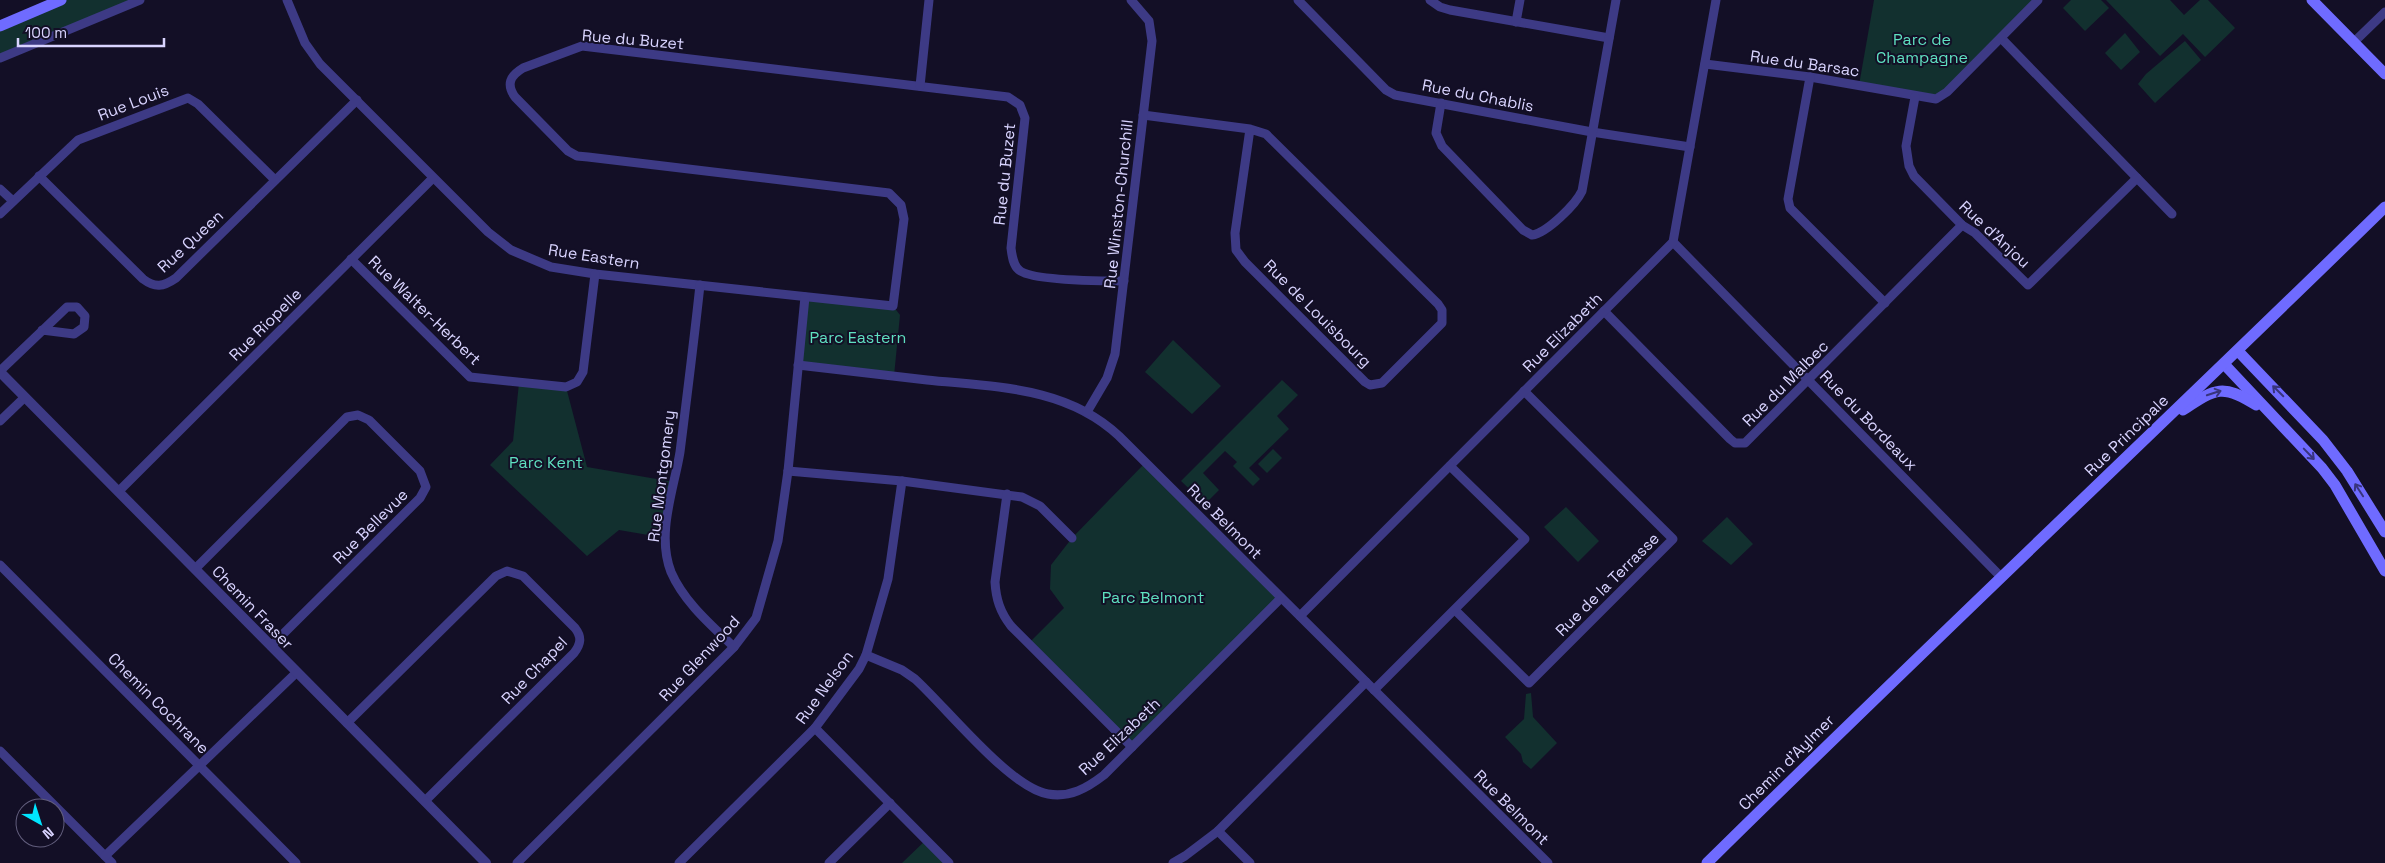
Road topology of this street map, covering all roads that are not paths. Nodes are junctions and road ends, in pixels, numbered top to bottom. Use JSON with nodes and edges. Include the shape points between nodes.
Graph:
{"nodes":[{"id":1,"x":61,"y":0,"type":"edge"},
{"id":2,"x":140,"y":0,"type":"edge"},
{"id":3,"x":287,"y":0,"type":"edge"},
{"id":4,"x":929,"y":0,"type":"edge"},
{"id":5,"x":1131,"y":0,"type":"edge"},
{"id":6,"x":1298,"y":0,"type":"edge"},
{"id":7,"x":1430,"y":0,"type":"edge"},
{"id":8,"x":1520,"y":0,"type":"edge"},
{"id":9,"x":1616,"y":0,"type":"edge"},
{"id":10,"x":1716,"y":0,"type":"edge"},
{"id":11,"x":2038,"y":0,"type":"edge"},
{"id":12,"x":2312,"y":0,"type":"edge"},
{"id":13,"x":2385,"y":12,"type":"edge"},
{"id":14,"x":1516,"y":22,"type":"junction"},
{"id":15,"x":0,"y":26,"type":"edge"},
{"id":16,"x":1610,"y":38,"type":"junction"},
{"id":17,"x":2000,"y":38,"type":"junction"},
{"id":18,"x":2354,"y":42,"type":"junction"},
{"id":19,"x":0,"y":58,"type":"edge"},
{"id":20,"x":1705,"y":64,"type":"junction"},
{"id":21,"x":2385,"y":74,"type":"edge"},
{"id":22,"x":1810,"y":77,"type":"junction"},
{"id":23,"x":920,"y":86,"type":"junction"},
{"id":24,"x":1915,"y":97,"type":"junction"},
{"id":25,"x":356,"y":100,"type":"junction"},
{"id":26,"x":1441,"y":103,"type":"junction"},
{"id":27,"x":1143,"y":115,"type":"junction"},
{"id":28,"x":1250,"y":129,"type":"junction"},
{"id":29,"x":1592,"y":132,"type":"junction"},
{"id":30,"x":1690,"y":147,"type":"junction"},
{"id":31,"x":39,"y":176,"type":"junction"},
{"id":32,"x":433,"y":178,"type":"junction"},
{"id":33,"x":2137,"y":178,"type":"junction"},
{"id":34,"x":275,"y":180,"type":"junction"},
{"id":35,"x":0,"y":189,"type":"edge"},
{"id":36,"x":13,"y":201,"type":"junction"},
{"id":37,"x":2385,"y":206,"type":"edge"},
{"id":38,"x":0,"y":214,"type":"edge"},
{"id":39,"x":2172,"y":214,"type":"dead end"},
{"id":40,"x":1962,"y":225,"type":"junction"},
{"id":41,"x":1673,"y":242,"type":"junction"},
{"id":42,"x":351,"y":259,"type":"junction"},
{"id":43,"x":595,"y":274,"type":"junction"},
{"id":44,"x":1124,"y":281,"type":"junction"},
{"id":45,"x":700,"y":286,"type":"junction"},
{"id":46,"x":805,"y":297,"type":"junction"},
{"id":47,"x":1885,"y":303,"type":"junction"},
{"id":48,"x":893,"y":306,"type":"joint"},
{"id":49,"x":1604,"y":311,"type":"junction"},
{"id":50,"x":42,"y":330,"type":"junction"},
{"id":51,"x":2238,"y":350,"type":"junction"},
{"id":52,"x":2224,"y":364,"type":"junction"},
{"id":53,"x":798,"y":365,"type":"junction"},
{"id":54,"x":0,"y":371,"type":"edge"},
{"id":55,"x":1809,"y":381,"type":"junction"},
{"id":56,"x":1524,"y":391,"type":"junction"},
{"id":57,"x":25,"y":397,"type":"junction"},
{"id":58,"x":1088,"y":412,"type":"junction"},
{"id":59,"x":2275,"y":420,"type":"junction"},
{"id":60,"x":0,"y":422,"type":"edge"},
{"id":61,"x":2157,"y":427,"type":"junction"},
{"id":62,"x":1450,"y":466,"type":"junction"},
{"id":63,"x":788,"y":471,"type":"junction"},
{"id":64,"x":902,"y":481,"type":"junction"},
{"id":65,"x":119,"y":491,"type":"junction"},
{"id":66,"x":1007,"y":494,"type":"junction"},
{"id":67,"x":2385,"y":532,"type":"edge"},
{"id":68,"x":1072,"y":538,"type":"dead end"},
{"id":69,"x":0,"y":565,"type":"edge"},
{"id":70,"x":195,"y":569,"type":"junction"},
{"id":71,"x":2385,"y":570,"type":"edge"},
{"id":72,"x":2001,"y":577,"type":"junction"},
{"id":73,"x":1281,"y":598,"type":"junction"},
{"id":74,"x":1455,"y":610,"type":"junction"},
{"id":75,"x":1300,"y":616,"type":"junction"},
{"id":76,"x":271,"y":646,"type":"junction"},
{"id":77,"x":734,"y":647,"type":"junction"},
{"id":78,"x":866,"y":655,"type":"junction"},
{"id":79,"x":296,"y":673,"type":"junction"},
{"id":80,"x":1366,"y":682,"type":"junction"},
{"id":81,"x":1888,"y":685,"type":"joint"},
{"id":82,"x":1374,"y":690,"type":"junction"},
{"id":83,"x":347,"y":724,"type":"junction"},
{"id":84,"x":815,"y":728,"type":"junction"},
{"id":85,"x":1132,"y":747,"type":"junction"},
{"id":86,"x":0,"y":751,"type":"edge"},
{"id":87,"x":199,"y":765,"type":"junction"},
{"id":88,"x":425,"y":801,"type":"junction"},
{"id":89,"x":890,"y":803,"type":"junction"},
{"id":90,"x":1218,"y":831,"type":"junction"},
{"id":91,"x":109,"y":860,"type":"edge"},
{"id":92,"x":296,"y":863,"type":"edge"},
{"id":93,"x":486,"y":863,"type":"edge"},
{"id":94,"x":517,"y":863,"type":"edge"},
{"id":95,"x":679,"y":863,"type":"edge"},
{"id":96,"x":829,"y":863,"type":"edge"},
{"id":97,"x":949,"y":863,"type":"edge"},
{"id":98,"x":1173,"y":863,"type":"edge"},
{"id":99,"x":1250,"y":863,"type":"edge"},
{"id":100,"x":1548,"y":863,"type":"edge"},
{"id":101,"x":1707,"y":863,"type":"edge"}],
"edges":[{"from":1,"to":15,"type":"main road"},
{"from":2,"to":19,"type":"street"},
{"from":3,"to":25,"type":"street","name":"Rue Eastern","via":[[310,50]]},
{"from":4,"to":23,"type":"street"},
{"from":5,"to":27,"type":"street","name":"Rue Winston-Churchill","via":[[1145,14],[1151,29]]},
{"from":6,"to":26,"type":"street","name":"Rue du Chablis","via":[[1386,90],[1395,95]]},
{"from":7,"to":14,"type":"street","via":[[1450,10]]},
{"from":8,"to":14,"type":"street"},
{"from":9,"to":16,"type":"street"},
{"from":10,"to":20,"type":"street"},
{"from":11,"to":17,"type":"street","name":"Rue du Barsac"},
{"from":12,"to":18,"type":"main road"},
{"from":13,"to":18,"type":"street"},
{"from":14,"to":16,"type":"street"},
{"from":16,"to":29,"type":"street"},
{"from":17,"to":24,"type":"street","name":"Rue du Barsac","via":[[1942,98]]},
{"from":17,"to":33,"type":"street"},
{"from":18,"to":21,"type":"main road"},
{"from":20,"to":22,"type":"street","name":"Rue du Barsac"},
{"from":20,"to":30,"type":"street"},
{"from":22,"to":24,"type":"street","name":"Rue du Barsac"},
{"from":22,"to":47,"type":"street","via":[[1788,199],[1790,208]]},
{"from":23,"to":44,"type":"street","name":"Rue du Buzet","via":[[1008,97],[1023,110],[1026,126],[1011,248],[1019,271],[1034,277]]},
{"from":23,"to":48,"type":"street","name":"Rue du Buzet","via":[[582,46],[523,68],[509,82],[515,97],[568,151],[577,156],[884,192],[894,196],[901,205],[904,219]]},
{"from":24,"to":40,"type":"street","name":"Rue d'Anjou","via":[[1907,134],[1909,166],[1921,185]]},
{"from":25,"to":32,"type":"street","name":"Rue Eastern"},
{"from":25,"to":34,"type":"street","name":"Rue Queen"},
{"from":26,"to":29,"type":"street","name":"Rue du Chablis"},
{"from":26,"to":29,"type":"street","via":[[1438,140],[1523,230],[1532,235],[1543,232],[1580,196]]},
{"from":27,"to":28,"type":"street","name":"Rue de Louisbourg"},
{"from":27,"to":44,"type":"street","name":"Rue Winston-Churchill"},
{"from":28,"to":28,"type":"street","name":"Rue de Louisbourg","via":[[1272,139],[1442,310],[1442,323],[1382,383],[1370,385],[1365,382],[1236,250],[1235,233]]},
{"from":29,"to":30,"type":"street","name":"Rue du Chablis"},
{"from":30,"to":41,"type":"street"},
{"from":31,"to":34,"type":"street","name":"Rue Louis","via":[[78,140],[188,98]]},
{"from":31,"to":34,"type":"street","name":"Rue Queen","via":[[143,279],[156,286],[164,286],[176,278]]},
{"from":31,"to":36,"type":"street","name":"Rue Louis"},
{"from":32,"to":42,"type":"street","name":"Rue Riopelle"},
{"from":32,"to":43,"type":"street","name":"Rue Eastern","via":[[511,250],[551,266]]},
{"from":33,"to":39,"type":"street"},
{"from":33,"to":40,"type":"street","name":"Rue d'Anjou","via":[[2028,285],[1975,233]]},
{"from":35,"to":36,"type":"street"},
{"from":36,"to":38,"type":"street","name":"Rue Louis"},
{"from":37,"to":51,"type":"main road","name":"Rue Principale"},
{"from":40,"to":47,"type":"street","name":"Rue du Malbec"},
{"from":41,"to":49,"type":"street","name":"Rue Elizabeth"},
{"from":41,"to":55,"type":"street","name":"Rue du Bordeaux"},
{"from":42,"to":43,"type":"street","name":"Rue Walter-Herbert","via":[[470,376],[566,387],[577,382],[583,372]]},
{"from":42,"to":65,"type":"street","name":"Rue Riopelle"},
{"from":43,"to":45,"type":"street","name":"Rue Eastern"},
{"from":44,"to":58,"type":"street","name":"Rue Winston-Churchill","via":[[1112,367]]},
{"from":45,"to":46,"type":"street","name":"Rue Eastern"},
{"from":45,"to":77,"type":"street","name":"Rue Montgomery","via":[[666,549],[671,570],[682,591]]},
{"from":46,"to":48,"type":"street","name":"Rue Eastern"},
{"from":46,"to":53,"type":"street","name":"Rue Glenwood"},
{"from":47,"to":55,"type":"street","name":"Rue du Malbec"},
{"from":49,"to":55,"type":"street","name":"Rue du Malbec","via":[[1735,443],[1746,443],[1751,439]]},
{"from":49,"to":56,"type":"street","name":"Rue Elizabeth"},
{"from":50,"to":50,"type":"street","via":[[67,307],[77,307],[85,316],[84,327],[74,334]]},
{"from":50,"to":54,"type":"street"},
{"from":51,"to":52,"type":"main road","name":"Rue Principale"},
{"from":67,"to":51,"type":"main road","one_way":true,"via":[[2347,471],[2323,440]]},
{"from":52,"to":59,"type":"main road"},
{"from":52,"to":61,"type":"main road","name":"Rue Principale"},
{"from":53,"to":58,"type":"street","name":"Rue Belmont","via":[[1017,389],[1054,398]]},
{"from":53,"to":63,"type":"street","name":"Rue Glenwood"},
{"from":54,"to":57,"type":"street","name":"Chemin Fraser"},
{"from":55,"to":72,"type":"street","name":"Rue du Bordeaux"},
{"from":56,"to":62,"type":"street","name":"Rue Elizabeth"},
{"from":56,"to":74,"type":"street","name":"Rue de la Terrasse","via":[[1673,539],[1529,683]]},
{"from":57,"to":60,"type":"street"},
{"from":57,"to":65,"type":"street","name":"Chemin Fraser"},
{"from":58,"to":73,"type":"street","name":"Rue Belmont","via":[[1119,436]]},
{"from":61,"to":59,"type":"main road","one_way":true,"via":[[2212,392],[2225,390],[2245,397]]},
{"from":59,"to":71,"type":"main road","one_way":true,"via":[[2335,485]]},
{"from":61,"to":72,"type":"main road","name":"Rue Principale"},
{"from":62,"to":74,"type":"street","via":[[1525,539]]},
{"from":62,"to":75,"type":"street","name":"Rue Elizabeth"},
{"from":63,"to":64,"type":"street"},
{"from":63,"to":77,"type":"street","name":"Rue Glenwood","via":[[778,541],[760,608],[750,628]]},
{"from":64,"to":66,"type":"street"},
{"from":64,"to":78,"type":"street","name":"Rue Nelson","via":[[888,579]]},
{"from":65,"to":70,"type":"street","name":"Chemin Fraser"},
{"from":66,"to":68,"type":"street","via":[[1034,502]]},
{"from":66,"to":85,"type":"street","via":[[996,582],[1001,611],[1011,626]]},
{"from":69,"to":87,"type":"street","name":"Chemin Cochrane"},
{"from":70,"to":76,"type":"street","name":"Chemin Fraser"},
{"from":70,"to":76,"type":"street","name":"Rue Bellevue","via":[[347,417],[358,415],[369,420],[420,471],[426,487],[420,498]]},
{"from":72,"to":81,"type":"main road","name":"Rue Principale"},
{"from":73,"to":75,"type":"street","name":"Rue Belmont"},
{"from":73,"to":85,"type":"street","name":"Rue Elizabeth"},
{"from":74,"to":82,"type":"street"},
{"from":75,"to":80,"type":"street","name":"Rue Belmont"},
{"from":76,"to":79,"type":"street","name":"Chemin Fraser"},
{"from":77,"to":94,"type":"street","name":"Rue Glenwood"},
{"from":78,"to":84,"type":"street","name":"Rue Nelson","via":[[846,688]]},
{"from":78,"to":85,"type":"street","name":"Rue Elizabeth","via":[[915,679],[1016,779],[1040,792],[1066,795],[1086,788]]},
{"from":79,"to":83,"type":"street","name":"Chemin Fraser"},
{"from":79,"to":87,"type":"street"},
{"from":80,"to":82,"type":"street","name":"Rue Belmont"},
{"from":80,"to":90,"type":"street"},
{"from":81,"to":101,"type":"main road","name":"Chemin d'Aylmer"},
{"from":82,"to":100,"type":"street","name":"Rue Belmont"},
{"from":83,"to":88,"type":"street","name":"Chemin Fraser"},
{"from":83,"to":88,"type":"street","name":"Rue Chapel","via":[[502,573],[512,571],[523,576],[569,621],[580,638],[574,654]]},
{"from":84,"to":89,"type":"street"},
{"from":84,"to":95,"type":"street","name":"Rue Nelson"},
{"from":86,"to":91,"type":"street"},
{"from":87,"to":91,"type":"street"},
{"from":87,"to":92,"type":"street","name":"Chemin Cochrane"},
{"from":88,"to":93,"type":"street","name":"Chemin Fraser"},
{"from":89,"to":96,"type":"street"},
{"from":89,"to":97,"type":"street"},
{"from":90,"to":98,"type":"street"},
{"from":90,"to":99,"type":"street"}]}
